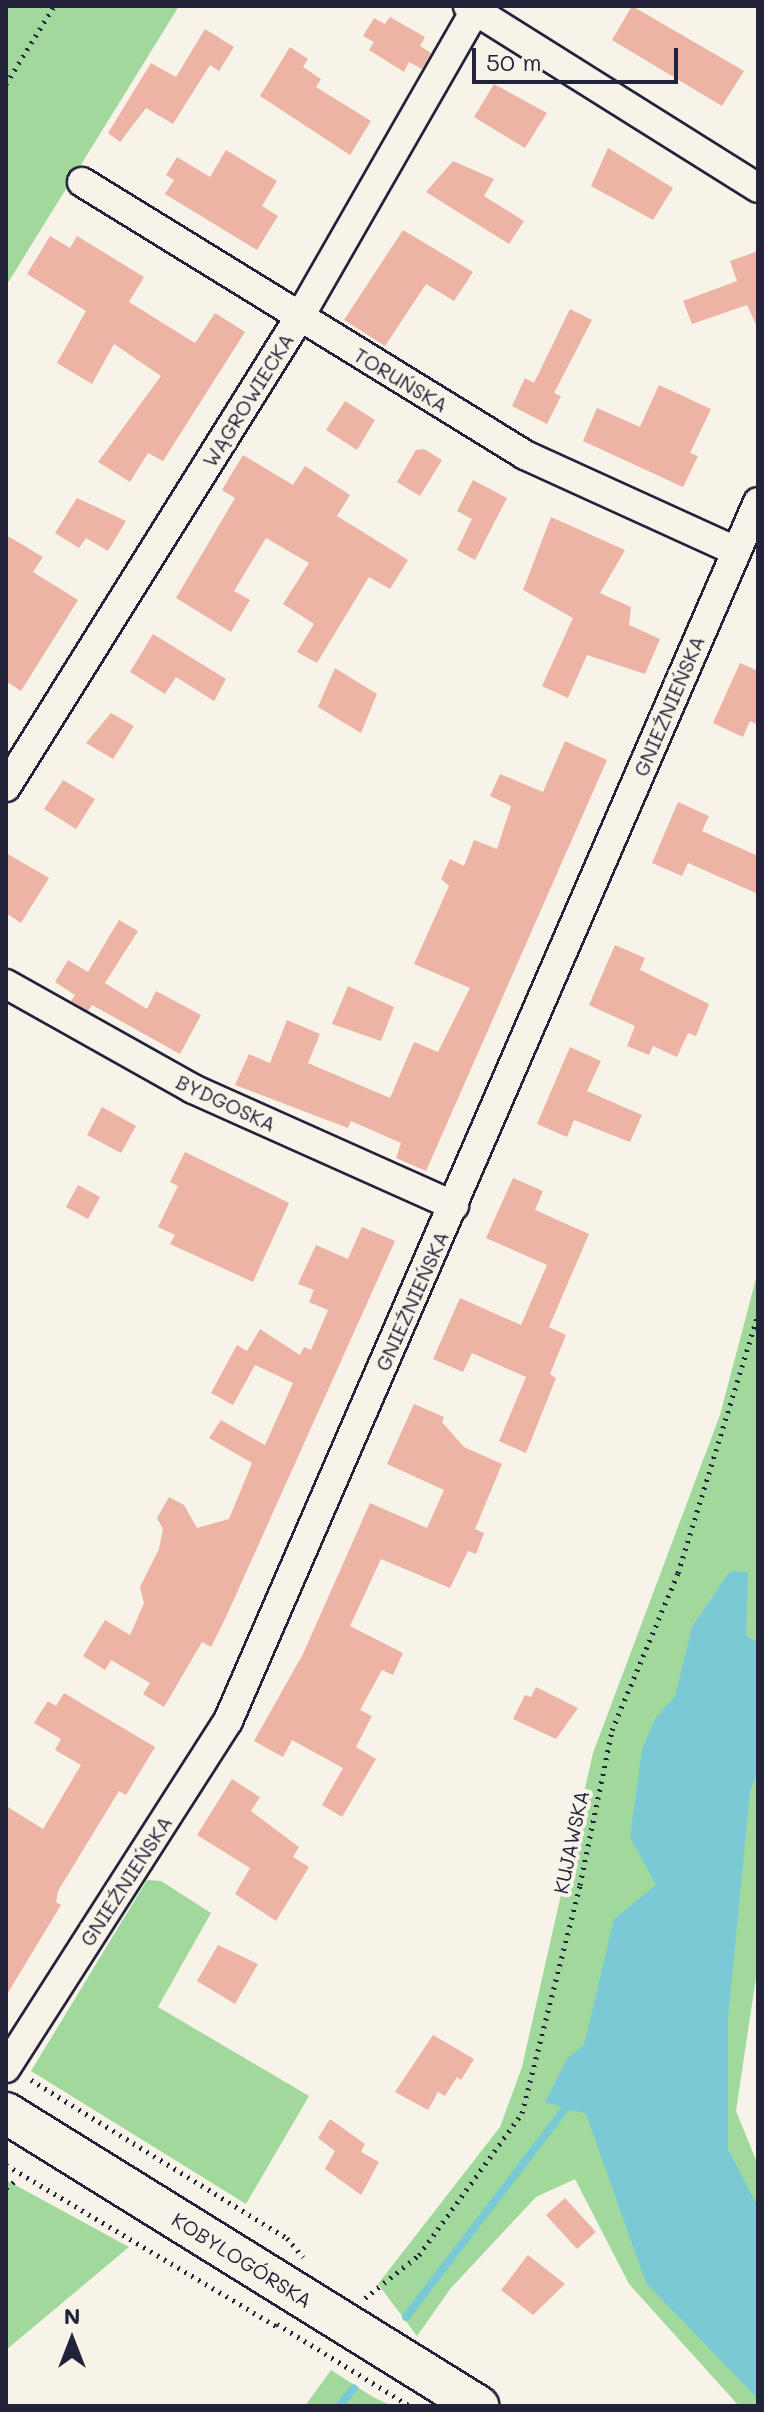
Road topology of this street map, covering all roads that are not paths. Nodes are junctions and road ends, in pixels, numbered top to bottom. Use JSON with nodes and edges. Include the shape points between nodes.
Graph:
{"nodes":[{"id":1,"x":474,"y":7,"type":"edge"},
{"id":2,"x":82,"y":182,"type":"dead end"},
{"id":3,"x":758,"y":188,"type":"edge"},
{"id":4,"x":299,"y":318,"type":"junction"},
{"id":5,"x":758,"y":502,"type":"edge"},
{"id":6,"x":736,"y":551,"type":"junction"},
{"id":7,"x":6,"y":787,"type":"edge"},
{"id":8,"x":6,"y":984,"type":"edge"},
{"id":9,"x":454,"y":1206,"type":"junction"},
{"id":10,"x":7,"y":2067,"type":"edge"},
{"id":11,"x":6,"y":2113,"type":"edge"},
{"id":12,"x":478,"y":2406,"type":"edge"}],
"edges":[{"from":1,"to":3,"type":"street"},
{"from":1,"to":4,"type":"street","name":"WĄGROWIECKA"},
{"from":2,"to":4,"type":"street","name":"TORUŃSKA"},
{"from":4,"to":6,"type":"street","name":"TORUŃSKA","via":[[525,455]]},
{"from":4,"to":7,"type":"street","name":"WĄGROWIECKA"},
{"from":5,"to":6,"type":"street","name":"GNIEŹNIEŃSKA"},
{"from":6,"to":9,"type":"street","name":"GNIEŹNIEŃSKA"},
{"from":8,"to":9,"type":"street","name":"BYDGOSKA","via":[[193,1089]]},
{"from":9,"to":10,"type":"street","name":"GNIEŹNIEŃSKA","via":[[228,1721]]},
{"from":11,"to":12,"type":"street","name":"KOBYLOGÓRSKA"}]}
